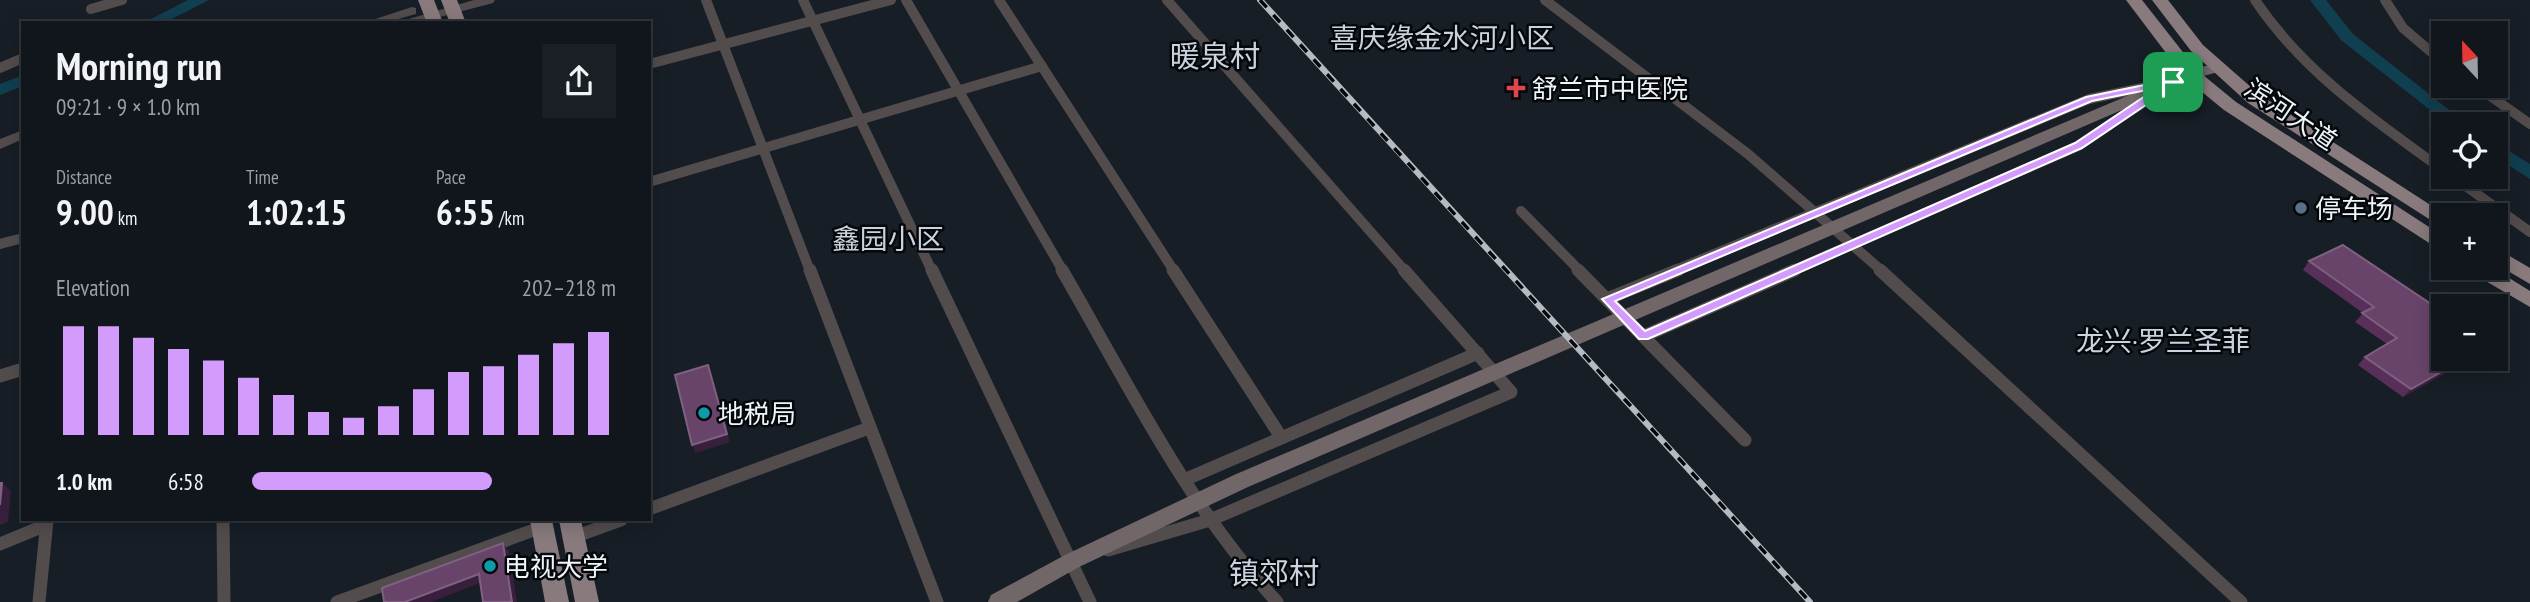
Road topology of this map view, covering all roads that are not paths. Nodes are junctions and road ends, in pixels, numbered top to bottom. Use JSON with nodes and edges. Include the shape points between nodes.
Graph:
{"nodes":[{"id":1,"x":122,"y":0,"type":"edge"},
{"id":2,"x":489,"y":0,"type":"edge"},
{"id":3,"x":706,"y":0,"type":"edge"},
{"id":4,"x":803,"y":0,"type":"edge"},
{"id":5,"x":891,"y":0,"type":"edge"},
{"id":6,"x":906,"y":0,"type":"edge"},
{"id":7,"x":999,"y":0,"type":"edge"},
{"id":8,"x":1167,"y":0,"type":"edge"},
{"id":9,"x":1545,"y":0,"type":"edge"},
{"id":10,"x":2134,"y":0,"type":"edge"},
{"id":11,"x":2160,"y":0,"type":"edge"},
{"id":12,"x":2255,"y":0,"type":"edge"},
{"id":13,"x":2385,"y":0,"type":"edge"},
{"id":14,"x":92,"y":4,"type":"edge"},
{"id":15,"x":453,"y":7,"type":"edge"},
{"id":16,"x":431,"y":11,"type":"edge"},
{"id":17,"x":379,"y":21,"type":"edge"},
{"id":18,"x":406,"y":21,"type":"edge"},
{"id":19,"x":813,"y":21,"type":"junction"},
{"id":20,"x":723,"y":45,"type":"junction"},
{"id":21,"x":2431,"y":52,"type":"edge"},
{"id":22,"x":21,"y":59,"type":"edge"},
{"id":23,"x":651,"y":63,"type":"edge"},
{"id":24,"x":1042,"y":66,"type":"junction"},
{"id":25,"x":0,"y":68,"type":"edge"},
{"id":26,"x":2217,"y":68,"type":"junction"},
{"id":27,"x":2191,"y":74,"type":"junction"},
{"id":28,"x":2173,"y":82,"type":"junction"},
{"id":29,"x":956,"y":91,"type":"junction"},
{"id":30,"x":2493,"y":98,"type":"edge"},
{"id":31,"x":859,"y":120,"type":"junction"},
{"id":32,"x":2530,"y":124,"type":"edge"},
{"id":33,"x":21,"y":125,"type":"edge"},
{"id":34,"x":0,"y":133,"type":"edge"},
{"id":35,"x":21,"y":135,"type":"edge"},
{"id":36,"x":0,"y":144,"type":"edge"},
{"id":37,"x":763,"y":148,"type":"junction"},
{"id":38,"x":2431,"y":161,"type":"edge"},
{"id":39,"x":651,"y":181,"type":"edge"},
{"id":40,"x":2470,"y":189,"type":"edge"},
{"id":41,"x":1521,"y":211,"type":"dead end"},
{"id":42,"x":1815,"y":212,"type":"junction"},
{"id":43,"x":2431,"y":214,"type":"edge"},
{"id":44,"x":2530,"y":232,"type":"edge"},
{"id":45,"x":2431,"y":236,"type":"edge"},
{"id":46,"x":21,"y":239,"type":"edge"},
{"id":47,"x":0,"y":244,"type":"edge"},
{"id":48,"x":1852,"y":244,"type":"junction"},
{"id":49,"x":2508,"y":263,"type":"edge"},
{"id":50,"x":2530,"y":277,"type":"edge"},
{"id":51,"x":2498,"y":280,"type":"edge"},
{"id":52,"x":1607,"y":299,"type":"junction"},
{"id":53,"x":2530,"y":300,"type":"edge"},
{"id":54,"x":1644,"y":336,"type":"junction"},
{"id":55,"x":1478,"y":353,"type":"junction"},
{"id":56,"x":21,"y":370,"type":"edge"},
{"id":57,"x":0,"y":376,"type":"edge"},
{"id":58,"x":869,"y":428,"type":"junction"},
{"id":59,"x":1281,"y":437,"type":"junction"},
{"id":60,"x":1745,"y":440,"type":"dead end"},
{"id":61,"x":1184,"y":480,"type":"junction"},
{"id":62,"x":1196,"y":502,"type":"junction"},
{"id":63,"x":651,"y":508,"type":"edge"},
{"id":64,"x":1210,"y":520,"type":"junction"},
{"id":65,"x":223,"y":521,"type":"edge"},
{"id":66,"x":615,"y":521,"type":"edge"},
{"id":67,"x":47,"y":523,"type":"edge"},
{"id":68,"x":541,"y":524,"type":"edge"},
{"id":69,"x":572,"y":528,"type":"edge"},
{"id":70,"x":0,"y":544,"type":"edge"},
{"id":71,"x":1072,"y":561,"type":"junction"},
{"id":72,"x":39,"y":602,"type":"edge"},
{"id":73,"x":224,"y":602,"type":"edge"},
{"id":74,"x":337,"y":602,"type":"edge"},
{"id":75,"x":557,"y":602,"type":"edge"},
{"id":76,"x":587,"y":602,"type":"edge"},
{"id":77,"x":937,"y":602,"type":"edge"},
{"id":78,"x":998,"y":602,"type":"edge"},
{"id":79,"x":1090,"y":602,"type":"edge"},
{"id":80,"x":1277,"y":602,"type":"edge"},
{"id":81,"x":2241,"y":602,"type":"edge"}],
"edges":[{"from":1,"to":14,"type":"street"},
{"from":2,"to":15,"type":"street"},
{"from":3,"to":20,"type":"street"},
{"from":4,"to":19,"type":"street"},
{"from":5,"to":19,"type":"street"},
{"from":6,"to":29,"type":"street"},
{"from":7,"to":24,"type":"street"},
{"from":8,"to":55,"type":"street"},
{"from":9,"to":42,"type":"street","via":[[1748,154]]},
{"from":10,"to":27,"type":"main road","name":"滨河大道"},
{"from":11,"to":26,"type":"main road","name":"滨河大道"},
{"from":12,"to":38,"type":"street","via":[[2276,32],[2315,71]]},
{"from":13,"to":21,"type":"street","via":[[2403,28]]},
{"from":15,"to":16,"type":"street"},
{"from":16,"to":17,"type":"street"},
{"from":16,"to":18,"type":"street"},
{"from":19,"to":20,"type":"street"},
{"from":19,"to":31,"type":"street"},
{"from":20,"to":23,"type":"street"},
{"from":20,"to":37,"type":"street"},
{"from":22,"to":25,"type":"street"},
{"from":24,"to":29,"type":"street"},
{"from":24,"to":59,"type":"street"},
{"from":26,"to":27,"type":"main road"},
{"from":26,"to":43,"type":"main road","name":"滨河大道","via":[[2254,99]]},
{"from":27,"to":28,"type":"main road"},
{"from":27,"to":45,"type":"main road","name":"滨河大道","via":[[2230,106]]},
{"from":28,"to":42,"type":"street","via":[[2089,99]]},
{"from":28,"to":48,"type":"street","via":[[2078,146]]},
{"from":28,"to":62,"type":"main road"},
{"from":29,"to":31,"type":"street"},
{"from":29,"to":61,"type":"street"},
{"from":30,"to":32,"type":"street"},
{"from":31,"to":37,"type":"street"},
{"from":31,"to":71,"type":"street"},
{"from":33,"to":34,"type":"street"},
{"from":35,"to":36,"type":"street"},
{"from":37,"to":39,"type":"street"},
{"from":37,"to":58,"type":"street"},
{"from":40,"to":44,"type":"street"},
{"from":41,"to":52,"type":"street"},
{"from":42,"to":48,"type":"street"},
{"from":42,"to":52,"type":"street"},
{"from":46,"to":47,"type":"street"},
{"from":48,"to":54,"type":"street"},
{"from":48,"to":81,"type":"street"},
{"from":49,"to":50,"type":"main road"},
{"from":51,"to":53,"type":"main road"},
{"from":52,"to":54,"type":"street"},
{"from":54,"to":60,"type":"street"},
{"from":55,"to":59,"type":"street"},
{"from":55,"to":64,"type":"street","via":[[1511,392]]},
{"from":56,"to":57,"type":"street"},
{"from":58,"to":63,"type":"street"},
{"from":58,"to":77,"type":"street"},
{"from":59,"to":61,"type":"street"},
{"from":61,"to":62,"type":"street"},
{"from":62,"to":64,"type":"street"},
{"from":62,"to":71,"type":"main road"},
{"from":64,"to":71,"type":"street"},
{"from":64,"to":80,"type":"street"},
{"from":65,"to":73,"type":"street"},
{"from":66,"to":69,"type":"street"},
{"from":67,"to":70,"type":"street"},
{"from":67,"to":72,"type":"street"},
{"from":68,"to":74,"type":"street"},
{"from":68,"to":75,"type":"main road"},
{"from":69,"to":76,"type":"main road"},
{"from":71,"to":78,"type":"main road"},
{"from":71,"to":79,"type":"street"}]}
